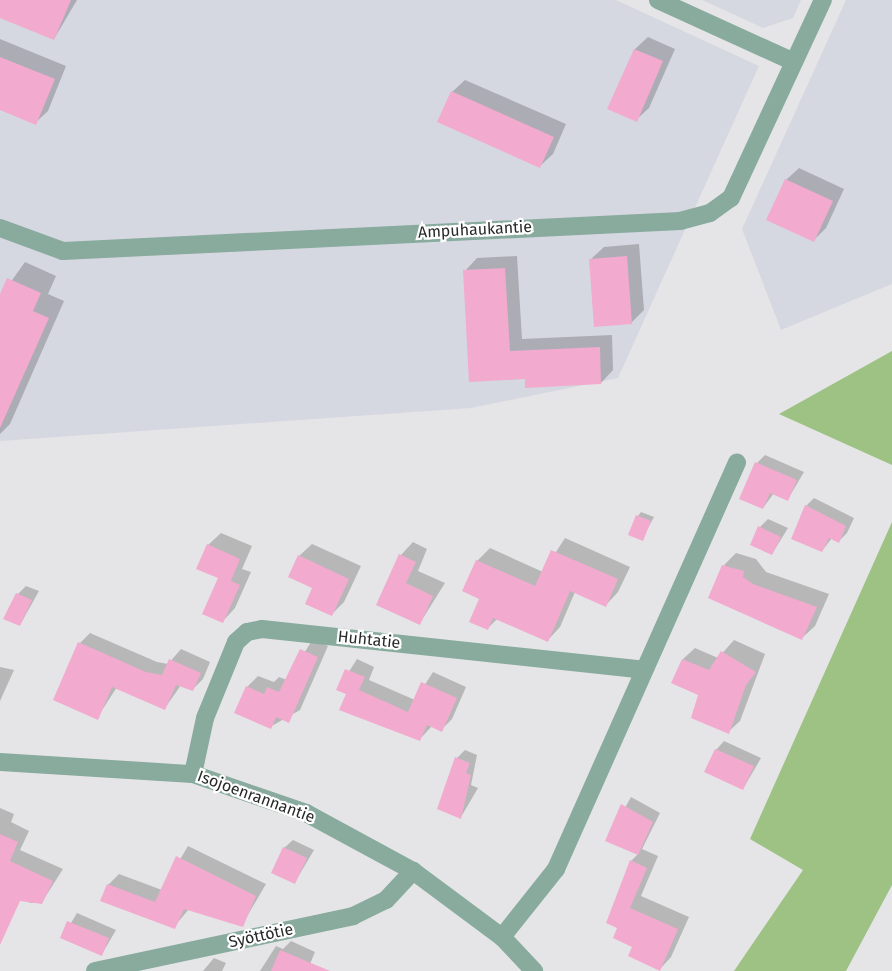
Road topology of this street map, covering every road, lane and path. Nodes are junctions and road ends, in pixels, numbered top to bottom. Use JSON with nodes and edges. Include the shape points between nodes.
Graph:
{"nodes":[{"id":1,"x":658,"y":0,"type":"edge"},
{"id":2,"x":823,"y":0,"type":"edge"},
{"id":3,"x":794,"y":62,"type":"junction"},
{"id":4,"x":0,"y":228,"type":"edge"},
{"id":5,"x":737,"y":463,"type":"dead end"},
{"id":6,"x":644,"y":670,"type":"junction"},
{"id":7,"x":0,"y":762,"type":"edge"},
{"id":8,"x":193,"y":774,"type":"junction"},
{"id":9,"x":413,"y":871,"type":"junction"},
{"id":10,"x":502,"y":937,"type":"junction"},
{"id":11,"x":95,"y":971,"type":"edge"},
{"id":12,"x":534,"y":971,"type":"edge"}],
"edges":[{"from":1,"to":3,"type":"street"},
{"from":2,"to":3,"type":"street","name":"Ampuhaukantie"},
{"from":3,"to":4,"type":"street","name":"Ampuhaukantie","via":[[731,198],[710,213],[680,221],[63,251]]},
{"from":5,"to":6,"type":"street"},
{"from":6,"to":8,"type":"street","name":"Huhtatie","via":[[262,629],[247,632],[236,642],[205,718]]},
{"from":6,"to":10,"type":"street","via":[[556,869]]},
{"from":7,"to":8,"type":"street","name":"Isojoenrannantie"},
{"from":8,"to":9,"type":"street","name":"Isojoenrannantie","via":[[306,813]]},
{"from":9,"to":10,"type":"street","name":"Isojoenrannantie"},
{"from":9,"to":11,"type":"street","name":"Syöttötie","via":[[386,900],[353,916]]},
{"from":10,"to":12,"type":"street","name":"Isojoenrannantie"}]}
